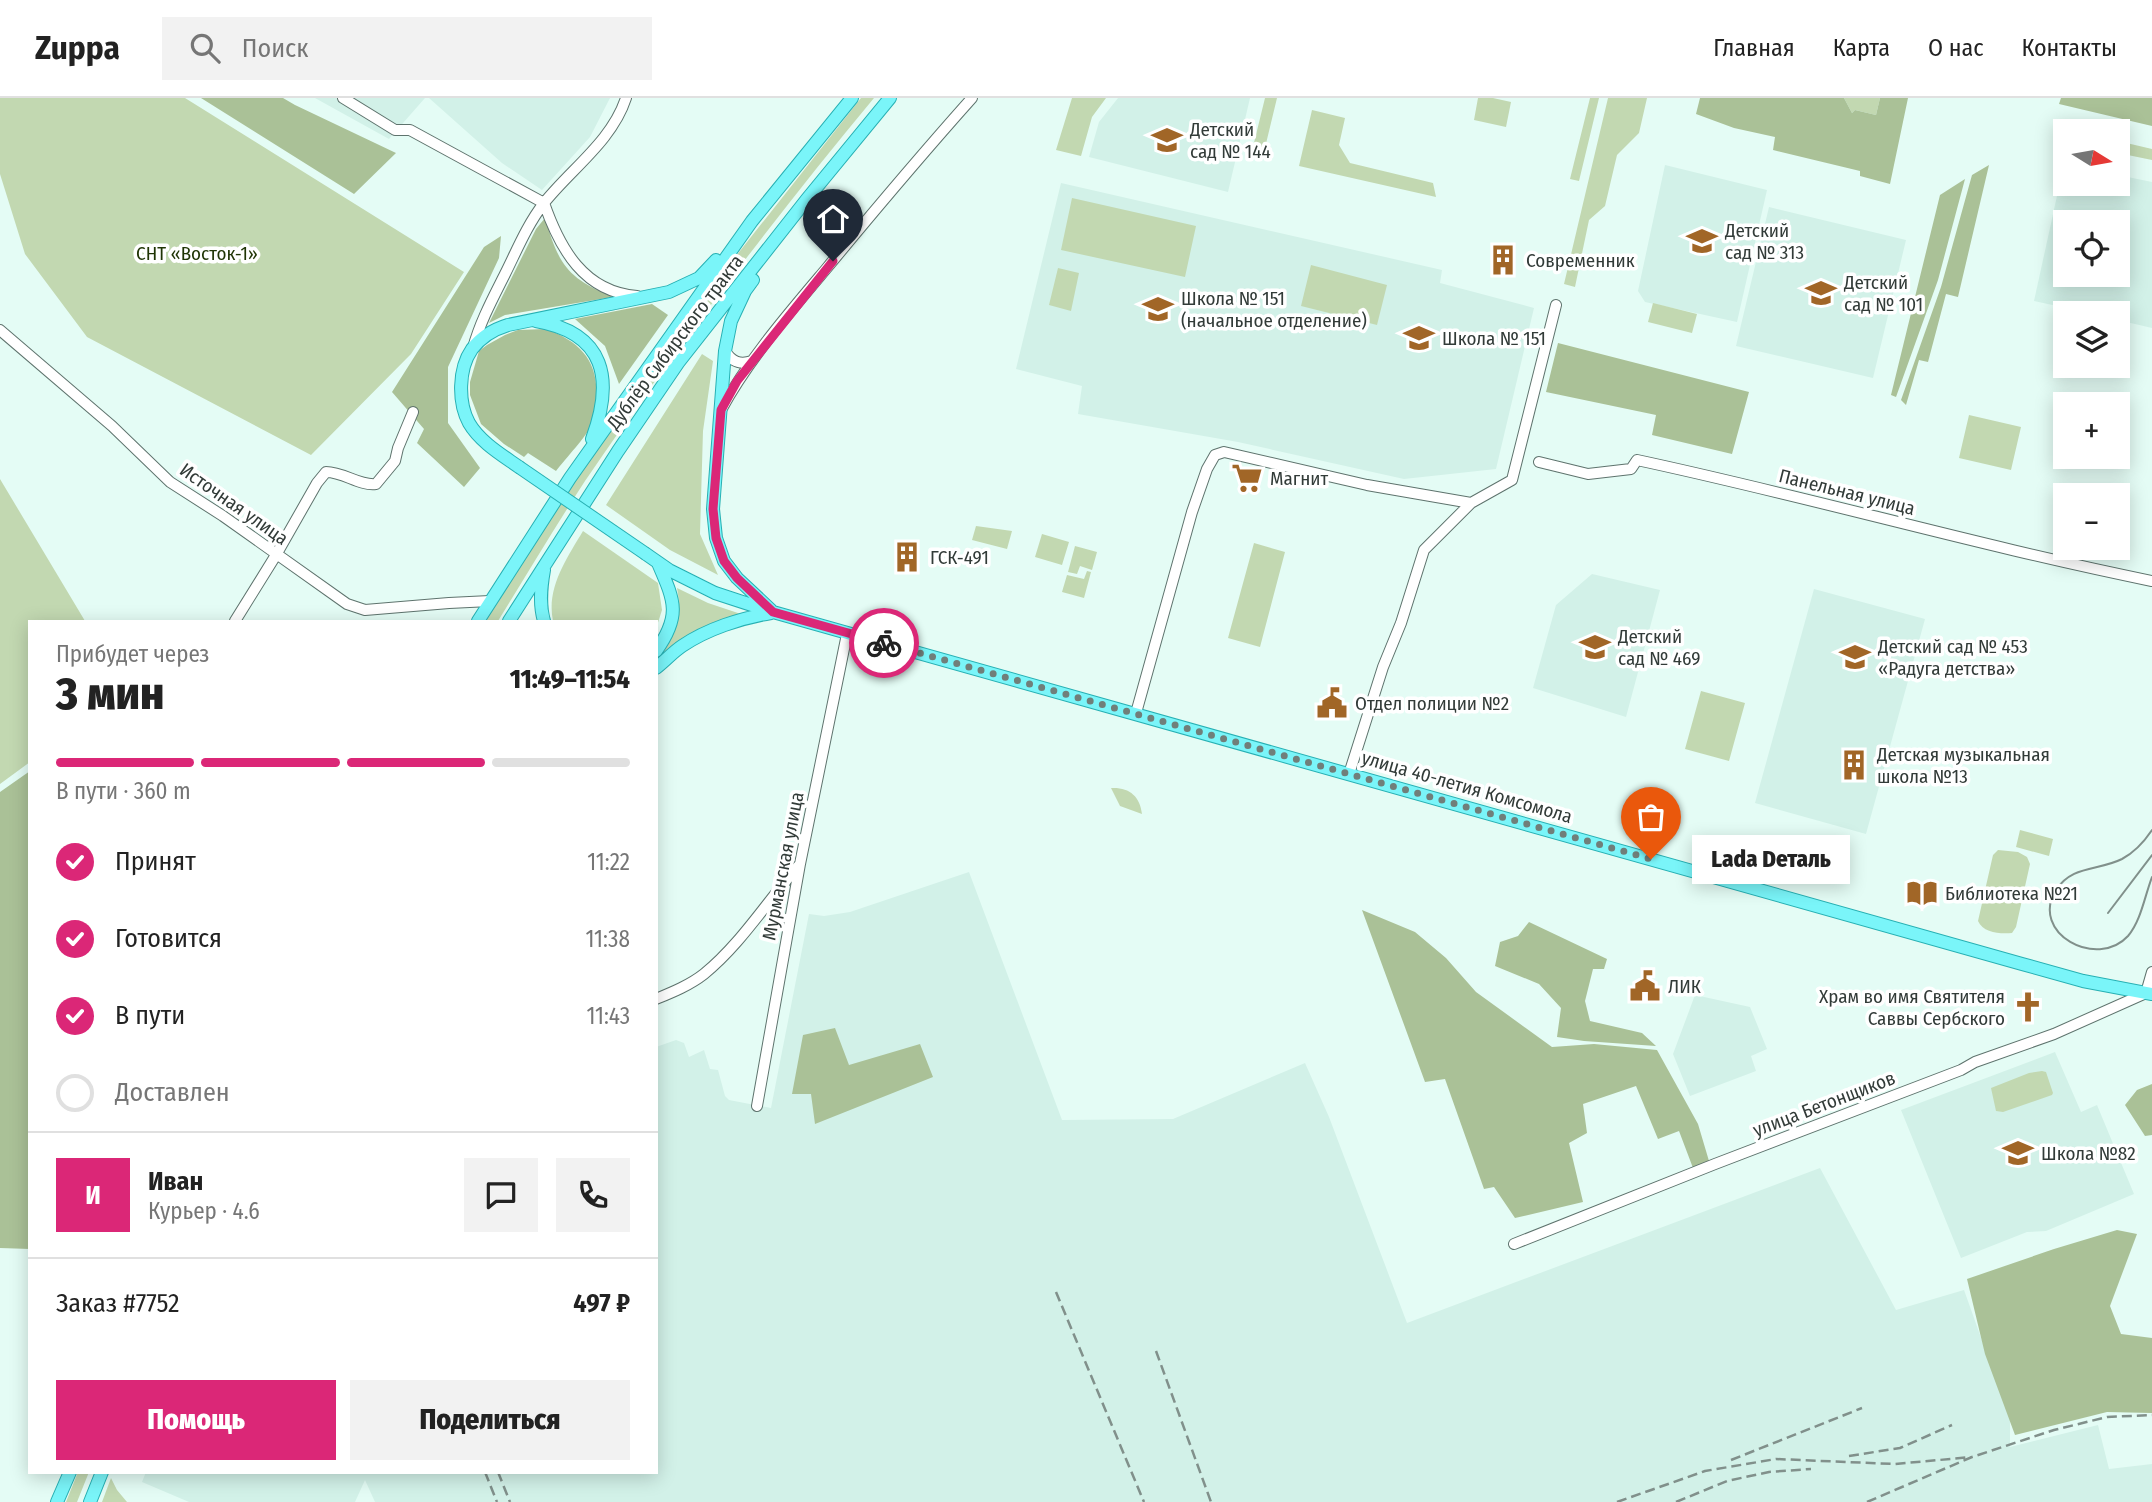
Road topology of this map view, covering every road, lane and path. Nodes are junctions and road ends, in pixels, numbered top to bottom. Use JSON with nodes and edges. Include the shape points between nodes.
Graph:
{"nodes":[{"id":1,"x":343,"y":98,"type":"edge"},
{"id":2,"x":626,"y":98,"type":"edge"},
{"id":3,"x":852,"y":98,"type":"edge"},
{"id":4,"x":890,"y":98,"type":"edge"},
{"id":5,"x":972,"y":98,"type":"edge"},
{"id":6,"x":807,"y":199,"type":"junction"},
{"id":7,"x":544,"y":204,"type":"junction"},
{"id":8,"x":752,"y":221,"type":"junction"},
{"id":9,"x":648,"y":297,"type":"junction"},
{"id":10,"x":1556,"y":304,"type":"dead end"},
{"id":11,"x":526,"y":321,"type":"junction"},
{"id":12,"x":0,"y":330,"type":"edge"},
{"id":13,"x":472,"y":348,"type":"junction"},
{"id":14,"x":725,"y":351,"type":"junction"},
{"id":15,"x":752,"y":361,"type":"junction"},
{"id":16,"x":721,"y":410,"type":"junction"},
{"id":17,"x":412,"y":412,"type":"dead end"},
{"id":18,"x":1538,"y":462,"type":"dead end"},
{"id":19,"x":570,"y":478,"type":"junction"},
{"id":20,"x":1471,"y":503,"type":"junction"},
{"id":21,"x":276,"y":555,"type":"junction"},
{"id":22,"x":658,"y":563,"type":"junction"},
{"id":23,"x":545,"y":564,"type":"junction"},
{"id":24,"x":2152,"y":581,"type":"edge"},
{"id":25,"x":490,"y":601,"type":"junction"},
{"id":26,"x":773,"y":612,"type":"junction"},
{"id":27,"x":368,"y":614,"type":"edge"},
{"id":28,"x":236,"y":620,"type":"edge"},
{"id":29,"x":479,"y":620,"type":"edge"},
{"id":30,"x":510,"y":620,"type":"edge"},
{"id":31,"x":544,"y":620,"type":"edge"},
{"id":32,"x":847,"y":634,"type":"junction"},
{"id":33,"x":658,"y":648,"type":"edge"},
{"id":34,"x":658,"y":666,"type":"edge"},
{"id":35,"x":1136,"y":713,"type":"junction"},
{"id":36,"x":1349,"y":774,"type":"junction"},
{"id":37,"x":800,"y":864,"type":"junction"},
{"id":38,"x":2152,"y":972,"type":"edge"},
{"id":39,"x":2149,"y":993,"type":"edge"},
{"id":40,"x":658,"y":998,"type":"edge"},
{"id":41,"x":757,"y":1106,"type":"dead end"},
{"id":42,"x":1514,"y":1244,"type":"dead end"},
{"id":43,"x":70,"y":1474,"type":"edge"},
{"id":44,"x":101,"y":1474,"type":"edge"},
{"id":45,"x":57,"y":1502,"type":"edge"},
{"id":46,"x":90,"y":1502,"type":"edge"}],
"edges":[{"from":1,"to":7,"type":"street","via":[[395,130],[410,130]]},
{"from":2,"to":7,"type":"street","via":[[598,144]]},
{"from":3,"to":8,"type":"main road","name":"Дублёр Сибирского тракта"},
{"from":4,"to":6,"type":"main road","name":"Дублёр Сибирского тракта"},
{"from":5,"to":15,"type":"street"},
{"from":6,"to":14,"type":"main road","via":[[745,291],[731,321]]},
{"from":6,"to":23,"type":"main road","name":"Дублёр Сибирского тракта","via":[[678,363]]},
{"from":7,"to":9,"type":"street","via":[[568,255],[587,277],[608,290]]},
{"from":7,"to":13,"type":"street","via":[[527,228]]},
{"from":8,"to":9,"type":"main road","via":[[699,278]]},
{"from":8,"to":19,"type":"main road","name":"Дублёр Сибирского тракта"},
{"from":9,"to":11,"type":"main road"},
{"from":10,"to":20,"type":"street","via":[[1512,480]]},
{"from":11,"to":13,"type":"main road","via":[[498,328]]},
{"from":11,"to":19,"type":"main road","via":[[575,335],[593,349],[601,367],[598,422]]},
{"from":12,"to":21,"type":"street","name":"Источная улица","via":[[170,482]]},
{"from":13,"to":22,"type":"main road","name":"улица 40-летия Комсомола","bridge":true,"via":[[461,386],[464,412],[477,435]]},
{"from":14,"to":15,"type":"street","via":[[737,362]]},
{"from":14,"to":16,"type":"main road"},
{"from":15,"to":16,"type":"street"},
{"from":16,"to":26,"type":"main road","via":[[713,509],[716,538],[724,561],[737,578]]},
{"from":17,"to":21,"type":"street","via":[[396,461],[376,484],[326,472]]},
{"from":18,"to":24,"type":"street","name":"Панельная улица","via":[[1588,474],[1631,469],[1637,460]]},
{"from":19,"to":25,"type":"main road","name":"Дублёр Сибирского тракта"},
{"from":20,"to":35,"type":"street","via":[[1224,452],[1215,455],[1192,512]]},
{"from":20,"to":36,"type":"street","via":[[1424,551]]},
{"from":21,"to":27,"type":"street","name":"Источная улица"},
{"from":21,"to":28,"type":"street"},
{"from":22,"to":26,"type":"main road","name":"улица 40-летия Комсомола","via":[[715,593]]},
{"from":22,"to":33,"type":"main road","via":[[674,605],[670,628]]},
{"from":23,"to":30,"type":"main road","name":"Дублёр Сибирского тракта"},
{"from":23,"to":31,"type":"main road"},
{"from":25,"to":27,"type":"street","name":"Источная улица","via":[[391,608]]},
{"from":25,"to":29,"type":"main road","name":"Дублёр Сибирского тракта"},
{"from":26,"to":32,"type":"main road","name":"улица 40-летия Комсомола"},
{"from":26,"to":34,"type":"main road","via":[[714,630],[682,646]]},
{"from":32,"to":35,"type":"main road","name":"улица 40-летия Комсомола"},
{"from":32,"to":37,"type":"street","name":"Мурманская улица"},
{"from":35,"to":36,"type":"main road","name":"улица 40-летия Комсомола"},
{"from":36,"to":39,"type":"main road","name":"улица 40-летия Комсомола","via":[[2083,981]]},
{"from":37,"to":40,"type":"street","via":[[704,974]]},
{"from":37,"to":41,"type":"street","name":"Мурманская улица"},
{"from":38,"to":39,"type":"street"},
{"from":39,"to":42,"type":"street","name":"улица Бетонщиков"},
{"from":43,"to":45,"type":"main road"},
{"from":44,"to":46,"type":"main road"}]}
